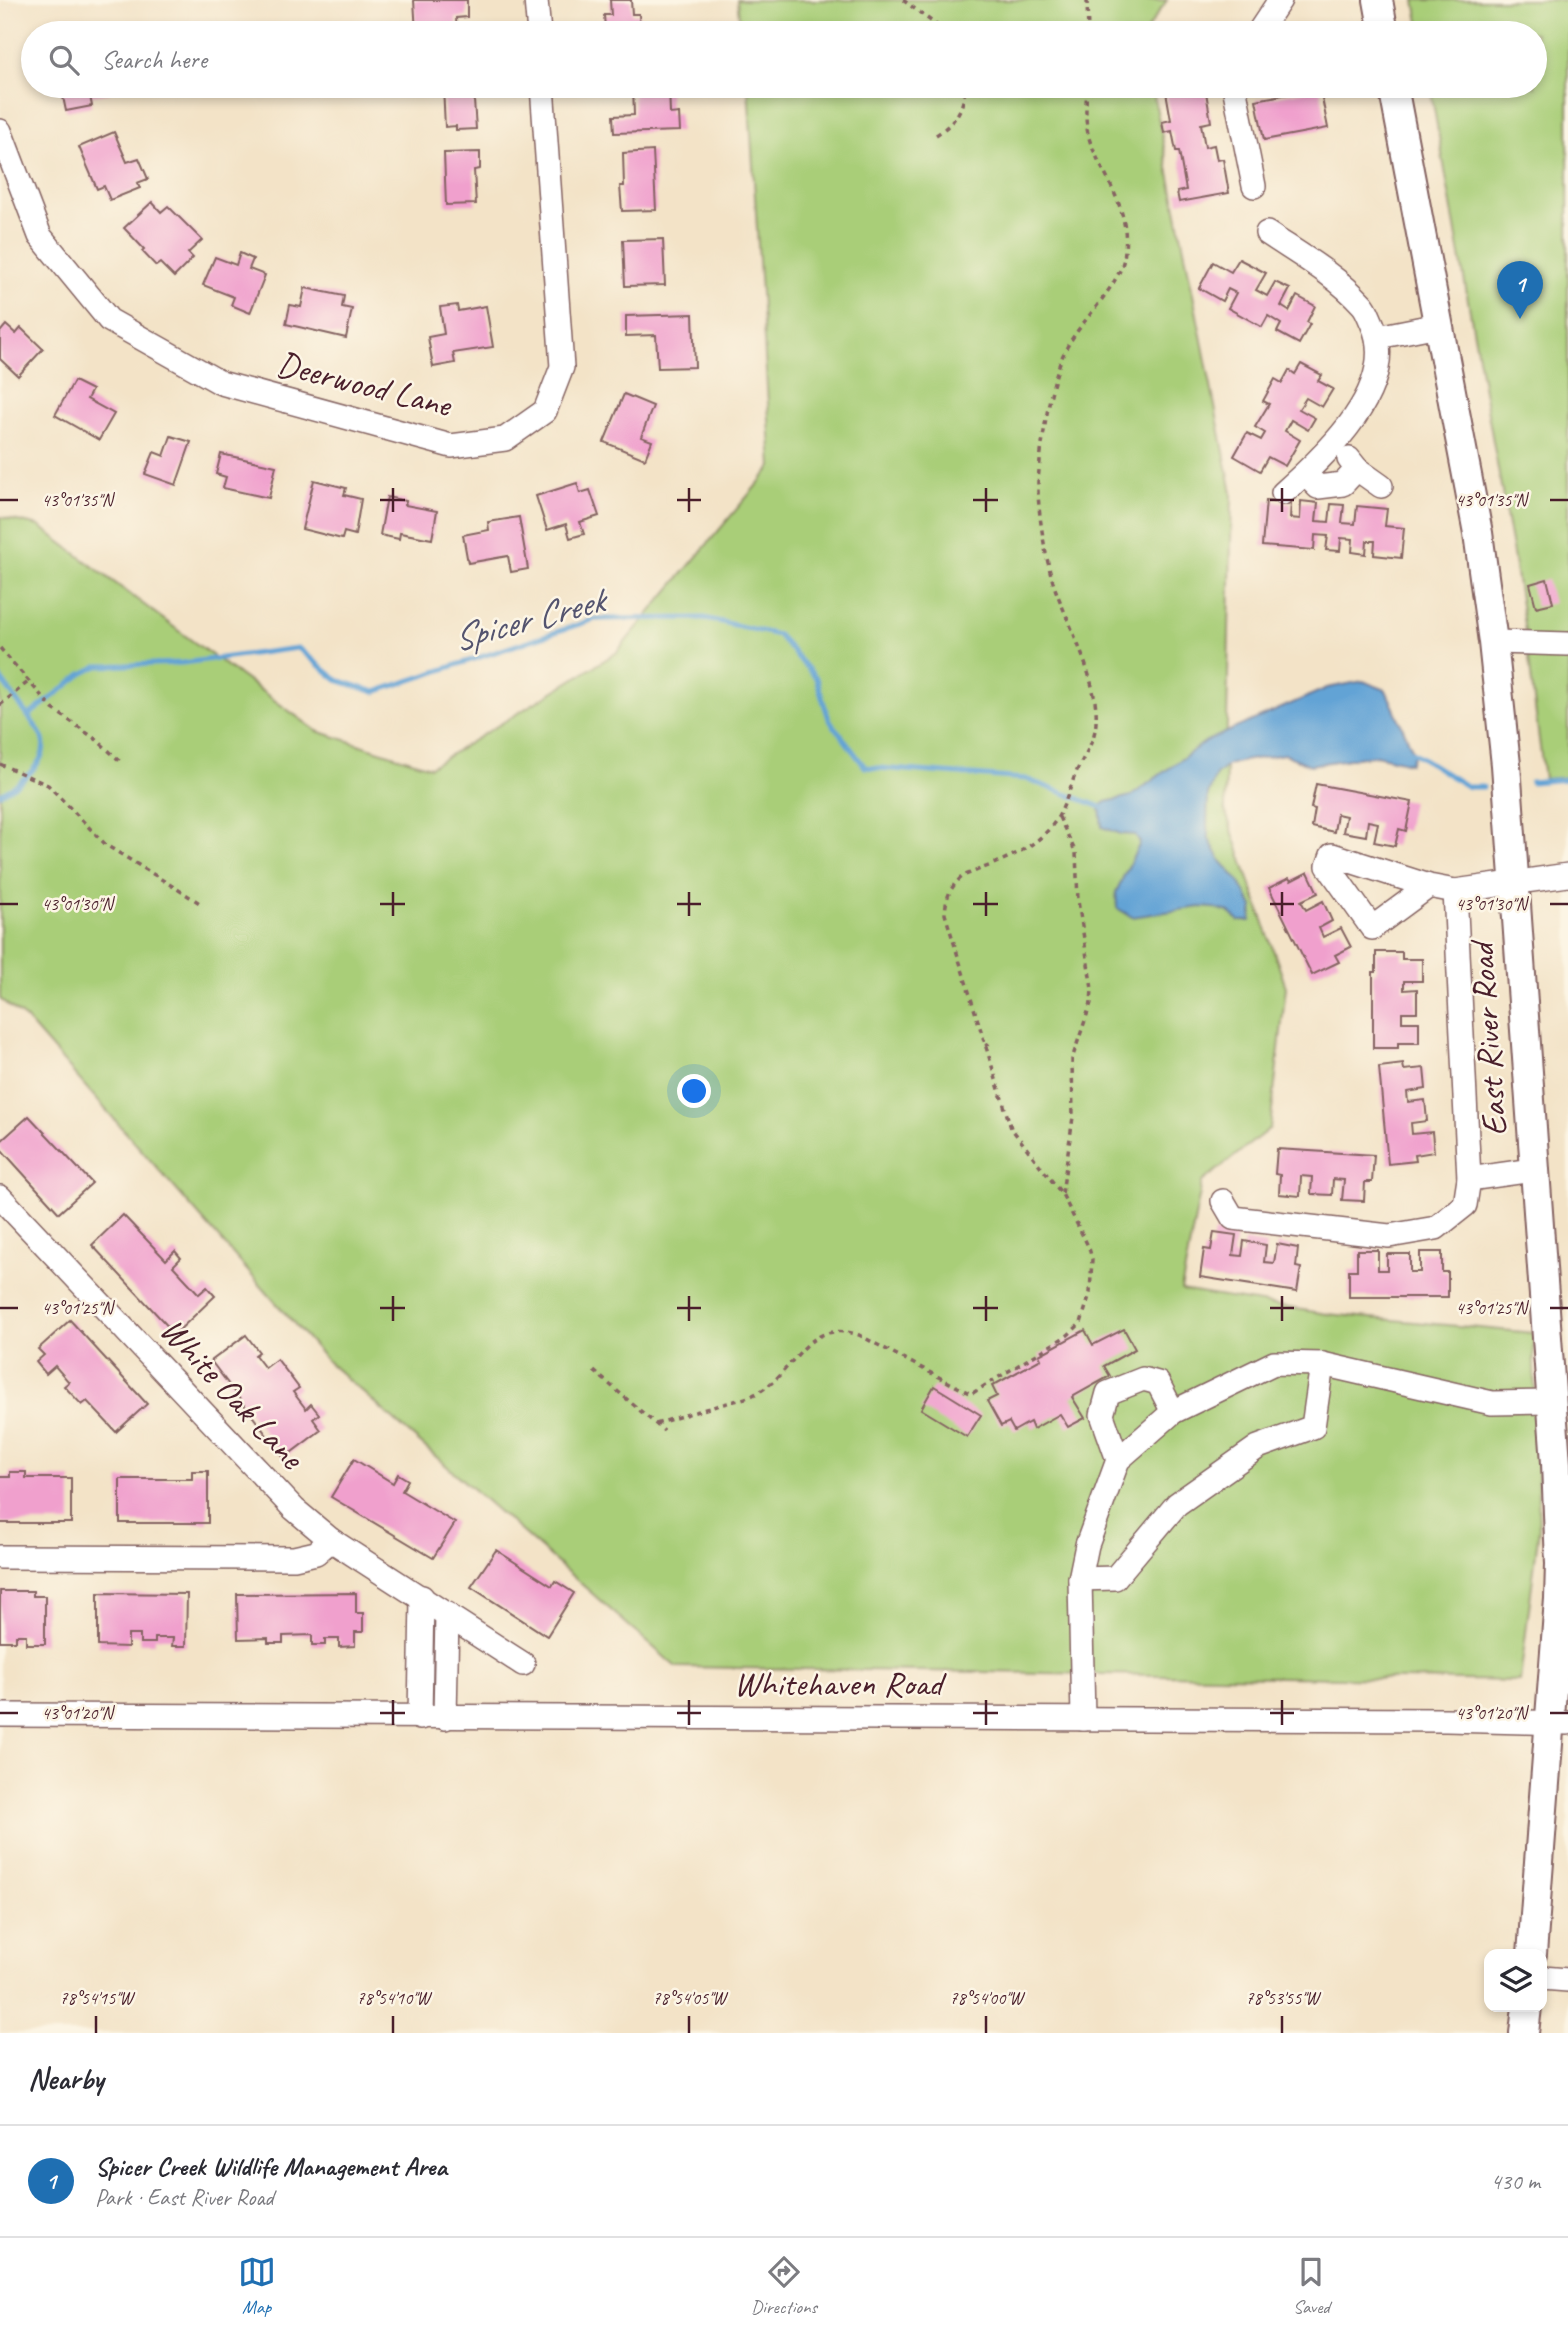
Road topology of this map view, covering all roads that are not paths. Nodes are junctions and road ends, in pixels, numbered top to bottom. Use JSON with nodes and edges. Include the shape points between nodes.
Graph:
{"nodes":[{"id":1,"x":536,"y":0,"type":"edge"},
{"id":2,"x":1280,"y":0,"type":"edge"},
{"id":3,"x":1378,"y":0,"type":"edge"},
{"id":4,"x":537,"y":21,"type":"edge"},
{"id":5,"x":1266,"y":21,"type":"edge"},
{"id":6,"x":1382,"y":21,"type":"edge"},
{"id":7,"x":543,"y":98,"type":"edge"},
{"id":8,"x":1236,"y":98,"type":"edge"},
{"id":9,"x":1395,"y":98,"type":"edge"},
{"id":10,"x":0,"y":131,"type":"edge"},
{"id":11,"x":1254,"y":186,"type":"dead end"},
{"id":12,"x":1267,"y":233,"type":"dead end"},
{"id":13,"x":1437,"y":325,"type":"junction"},
{"id":14,"x":1378,"y":337,"type":"junction"},
{"id":15,"x":1339,"y":440,"type":"junction"},
{"id":16,"x":1357,"y":469,"type":"junction"},
{"id":17,"x":1305,"y":474,"type":"junction"},
{"id":18,"x":1381,"y":486,"type":"dead end"},
{"id":19,"x":1283,"y":493,"type":"dead end"},
{"id":20,"x":1493,"y":642,"type":"junction"},
{"id":21,"x":1568,"y":644,"type":"edge"},
{"id":22,"x":1568,"y":875,"type":"edge"},
{"id":23,"x":1513,"y":882,"type":"junction"},
{"id":24,"x":1429,"y":886,"type":"dead end"},
{"id":25,"x":1455,"y":891,"type":"junction"},
{"id":26,"x":1534,"y":1170,"type":"junction"},
{"id":27,"x":1469,"y":1179,"type":"junction"},
{"id":28,"x":0,"y":1197,"type":"edge"},
{"id":29,"x":1223,"y":1201,"type":"dead end"},
{"id":30,"x":1322,"y":1364,"type":"junction"},
{"id":31,"x":1551,"y":1402,"type":"junction"},
{"id":32,"x":1173,"y":1412,"type":"junction"},
{"id":33,"x":1118,"y":1460,"type":"junction"},
{"id":34,"x":1562,"y":1463,"type":"edge"},
{"id":35,"x":331,"y":1540,"type":"junction"},
{"id":36,"x":0,"y":1557,"type":"edge"},
{"id":37,"x":1080,"y":1579,"type":"junction"},
{"id":38,"x":422,"y":1597,"type":"junction"},
{"id":39,"x":447,"y":1614,"type":"junction"},
{"id":40,"x":523,"y":1664,"type":"dead end"},
{"id":41,"x":0,"y":1715,"type":"edge"},
{"id":42,"x":420,"y":1718,"type":"junction"},
{"id":43,"x":445,"y":1718,"type":"junction"},
{"id":44,"x":1083,"y":1719,"type":"junction"},
{"id":45,"x":1559,"y":1722,"type":"edge"},
{"id":46,"x":1533,"y":1949,"type":"edge"},
{"id":47,"x":1547,"y":1978,"type":"edge"},
{"id":48,"x":1568,"y":1980,"type":"edge"},
{"id":49,"x":1526,"y":2012,"type":"edge"},
{"id":50,"x":1524,"y":2033,"type":"edge"}],
"edges":[{"from":1,"to":4,"type":"street"},
{"from":2,"to":5,"type":"street"},
{"from":3,"to":6,"type":"main road"},
{"from":7,"to":10,"type":"street","name":"Deerwood Lane","via":[[562,366],[545,411],[505,439],[451,446],[221,383],[109,320],[40,236]]},
{"from":8,"to":11,"type":"street"},
{"from":9,"to":13,"type":"main road","name":"East River Road"},
{"from":12,"to":14,"type":"street","via":[[1338,281],[1364,307]]},
{"from":13,"to":14,"type":"street"},
{"from":13,"to":20,"type":"main road","name":"East River Road","via":[[1478,533]]},
{"from":14,"to":15,"type":"street","via":[[1379,367]]},
{"from":15,"to":16,"type":"street"},
{"from":15,"to":17,"type":"street"},
{"from":16,"to":17,"type":"street","via":[[1343,484],[1318,487]]},
{"from":16,"to":18,"type":"street"},
{"from":17,"to":19,"type":"street"},
{"from":20,"to":21,"type":"street"},
{"from":20,"to":23,"type":"main road","name":"East River Road"},
{"from":22,"to":23,"type":"street"},
{"from":23,"to":25,"type":"street"},
{"from":23,"to":26,"type":"main road","name":"East River Road"},
{"from":24,"to":25,"type":"street"},
{"from":25,"to":27,"type":"street"},
{"from":26,"to":27,"type":"street"},
{"from":26,"to":31,"type":"main road","name":"East River Road"},
{"from":27,"to":29,"type":"street","via":[[1465,1205],[1436,1228],[1389,1236],[1233,1218]]},
{"from":28,"to":35,"type":"street","name":"White Oak Lane","via":[[294,1509]]},
{"from":30,"to":31,"type":"street","via":[[1492,1403]]},
{"from":30,"to":32,"type":"street","via":[[1274,1363]]},
{"from":30,"to":37,"type":"street","via":[[1313,1427],[1258,1447],[1177,1504],[1115,1578]]},
{"from":31,"to":34,"type":"main road","name":"East River Road"},
{"from":32,"to":33,"type":"street"},
{"from":32,"to":33,"type":"street","via":[[1158,1383],[1143,1379],[1108,1393],[1102,1415]]},
{"from":33,"to":37,"type":"street","via":[[1087,1545]]},
{"from":34,"to":45,"type":"main road","name":"East River Road"},
{"from":35,"to":36,"type":"street","via":[[316,1553],[294,1558]]},
{"from":35,"to":38,"type":"street","name":"White Oak Lane"},
{"from":37,"to":44,"type":"street"},
{"from":38,"to":39,"type":"street","name":"White Oak Lane"},
{"from":38,"to":42,"type":"street"},
{"from":39,"to":40,"type":"street","name":"White Oak Lane"},
{"from":39,"to":43,"type":"street"},
{"from":41,"to":42,"type":"street","name":"Whitehaven Road"},
{"from":42,"to":43,"type":"street","name":"Whitehaven Road"},
{"from":43,"to":44,"type":"street","name":"Whitehaven Road"},
{"from":44,"to":45,"type":"street","name":"Whitehaven Road"},
{"from":45,"to":46,"type":"main road","name":"East River Road"},
{"from":47,"to":48,"type":"street"},
{"from":49,"to":50,"type":"main road"}]}
